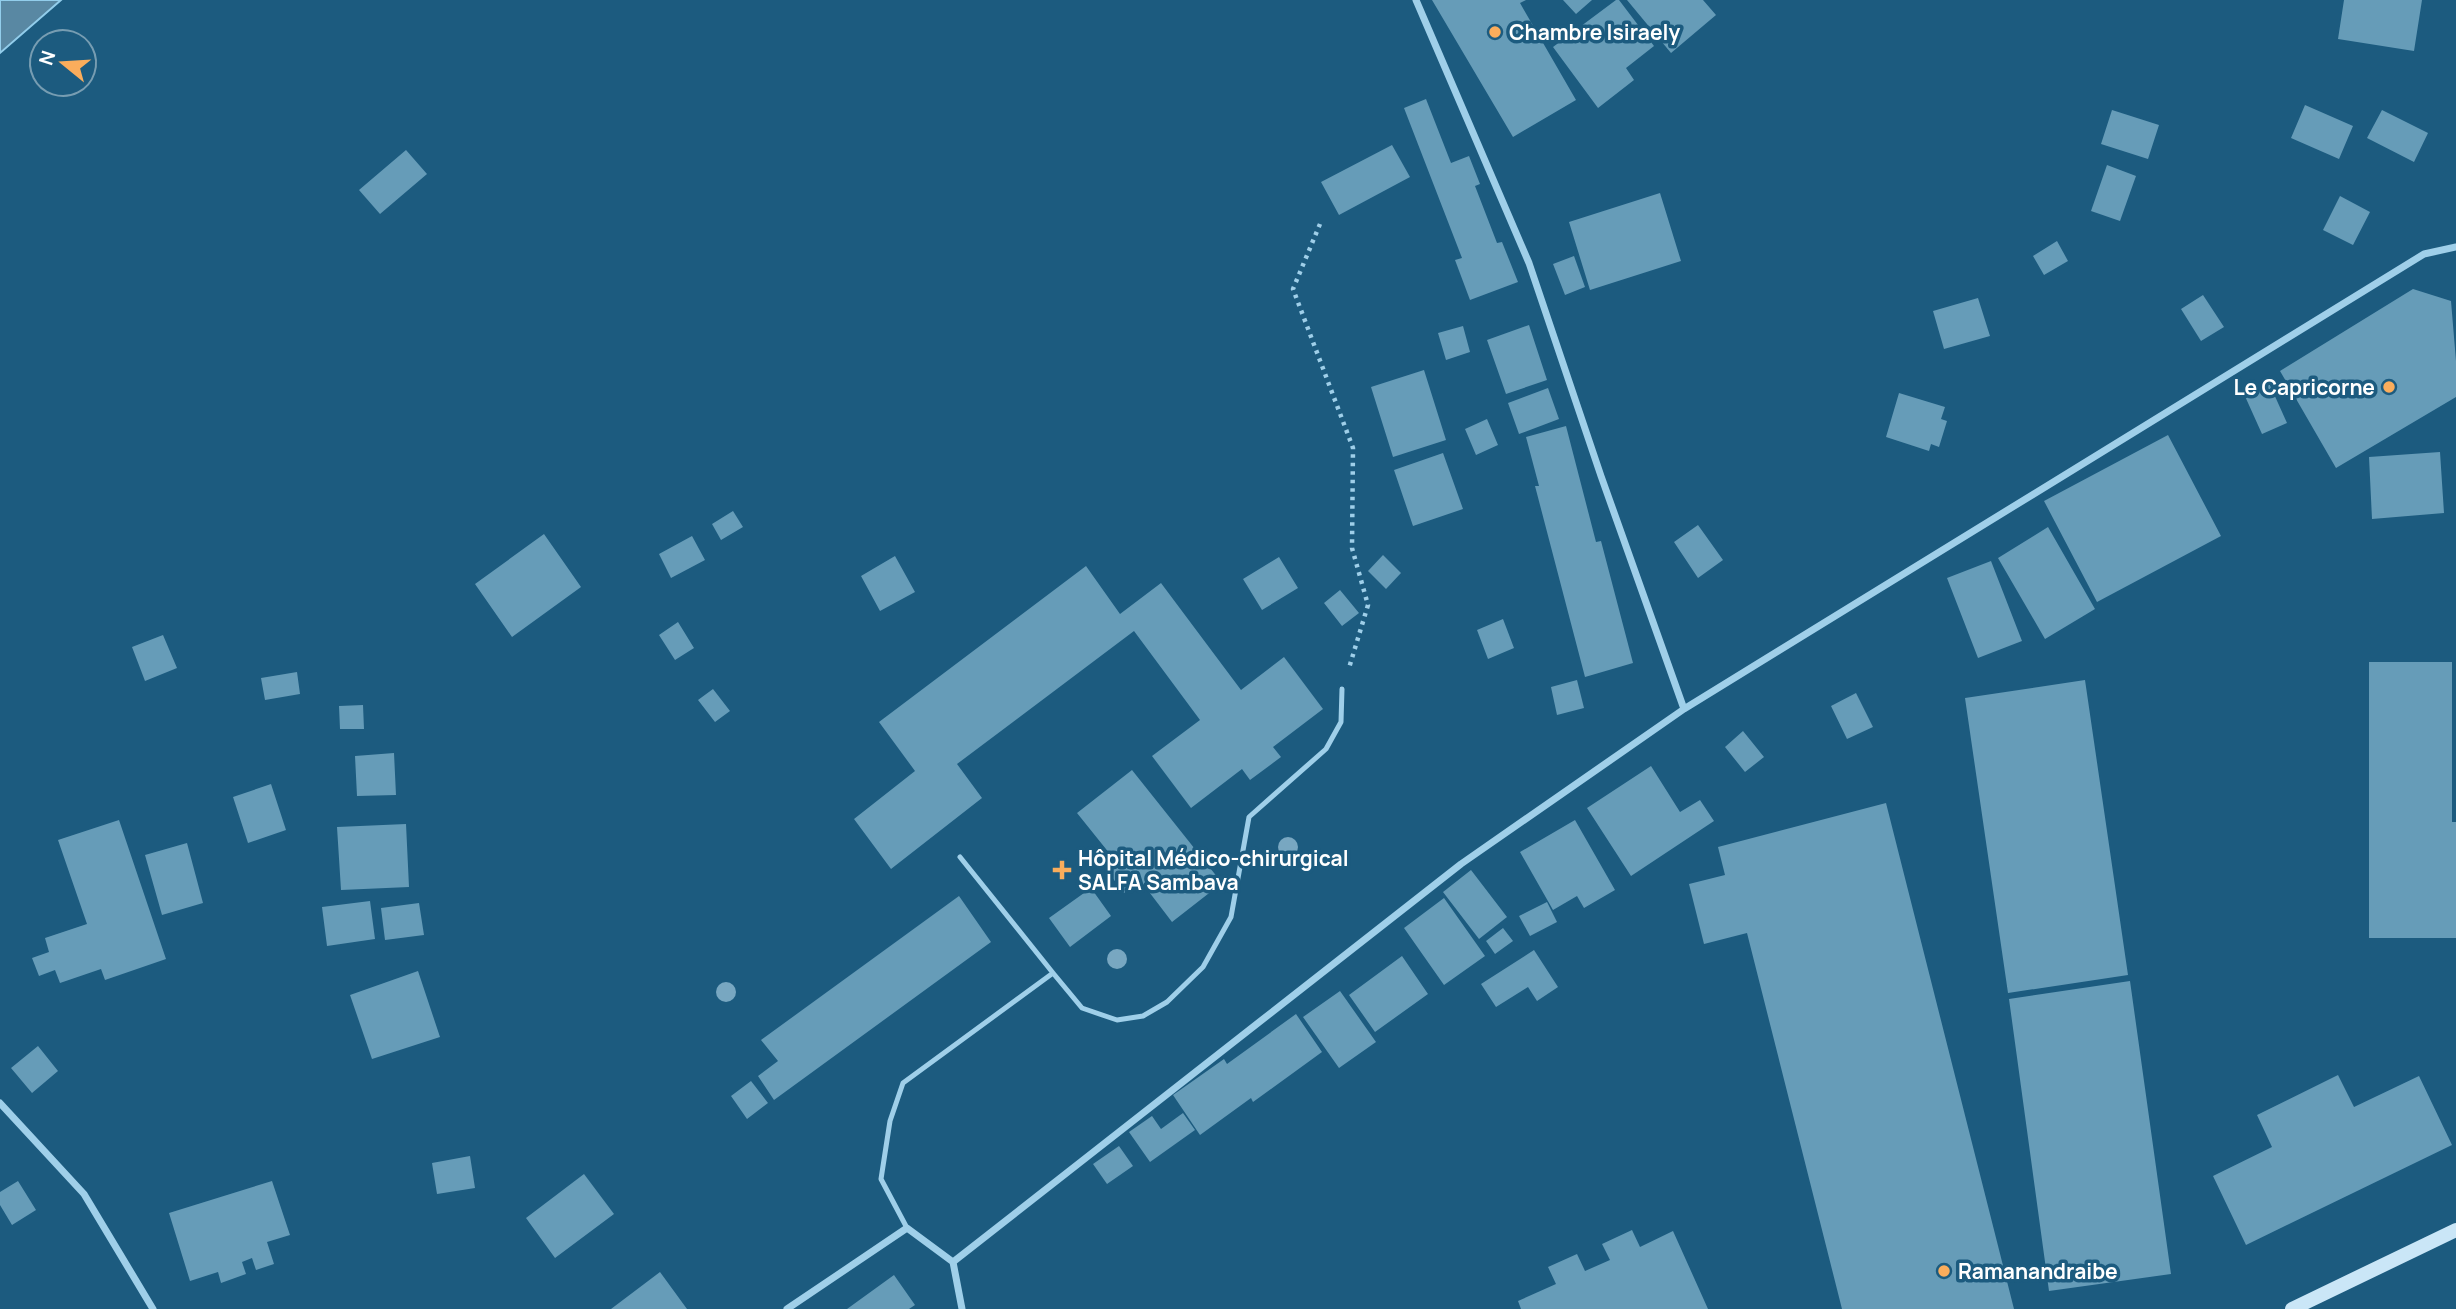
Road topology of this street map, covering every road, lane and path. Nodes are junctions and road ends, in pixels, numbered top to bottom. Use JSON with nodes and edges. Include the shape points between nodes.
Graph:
{"nodes":[{"id":1,"x":1416,"y":0,"type":"edge"},
{"id":2,"x":1320,"y":224,"type":"dead end"},
{"id":3,"x":2456,"y":247,"type":"edge"},
{"id":4,"x":1342,"y":689,"type":"joint"},
{"id":5,"x":1684,"y":709,"type":"junction"},
{"id":6,"x":960,"y":857,"type":"dead end"},
{"id":7,"x":1052,"y":973,"type":"junction"},
{"id":8,"x":0,"y":1103,"type":"edge"},
{"id":9,"x":907,"y":1228,"type":"junction"},
{"id":10,"x":2456,"y":1230,"type":"edge"},
{"id":11,"x":953,"y":1262,"type":"junction"},
{"id":12,"x":153,"y":1309,"type":"edge"},
{"id":13,"x":787,"y":1309,"type":"edge"},
{"id":14,"x":962,"y":1309,"type":"edge"},
{"id":15,"x":2292,"y":1309,"type":"edge"}],
"edges":[{"from":1,"to":5,"type":"street","via":[[1529,263]]},
{"from":2,"to":4,"type":"path","via":[[1293,289],[1353,448],[1352,548],[1368,605]]},
{"from":3,"to":5,"type":"street","via":[[2424,254]]},
{"from":4,"to":7,"type":"lane","via":[[1341,722],[1326,749],[1249,817],[1231,916],[1203,967],[1167,1002],[1143,1016],[1117,1020],[1082,1008]]},
{"from":5,"to":11,"type":"street","via":[[1461,864]]},
{"from":6,"to":7,"type":"lane"},
{"from":7,"to":9,"type":"lane","via":[[903,1083],[890,1121],[881,1179]]},
{"from":8,"to":12,"type":"street","via":[[84,1194]]},
{"from":9,"to":11,"type":"street"},
{"from":9,"to":13,"type":"street"},
{"from":10,"to":15,"type":"main road"},
{"from":11,"to":14,"type":"street"}]}
